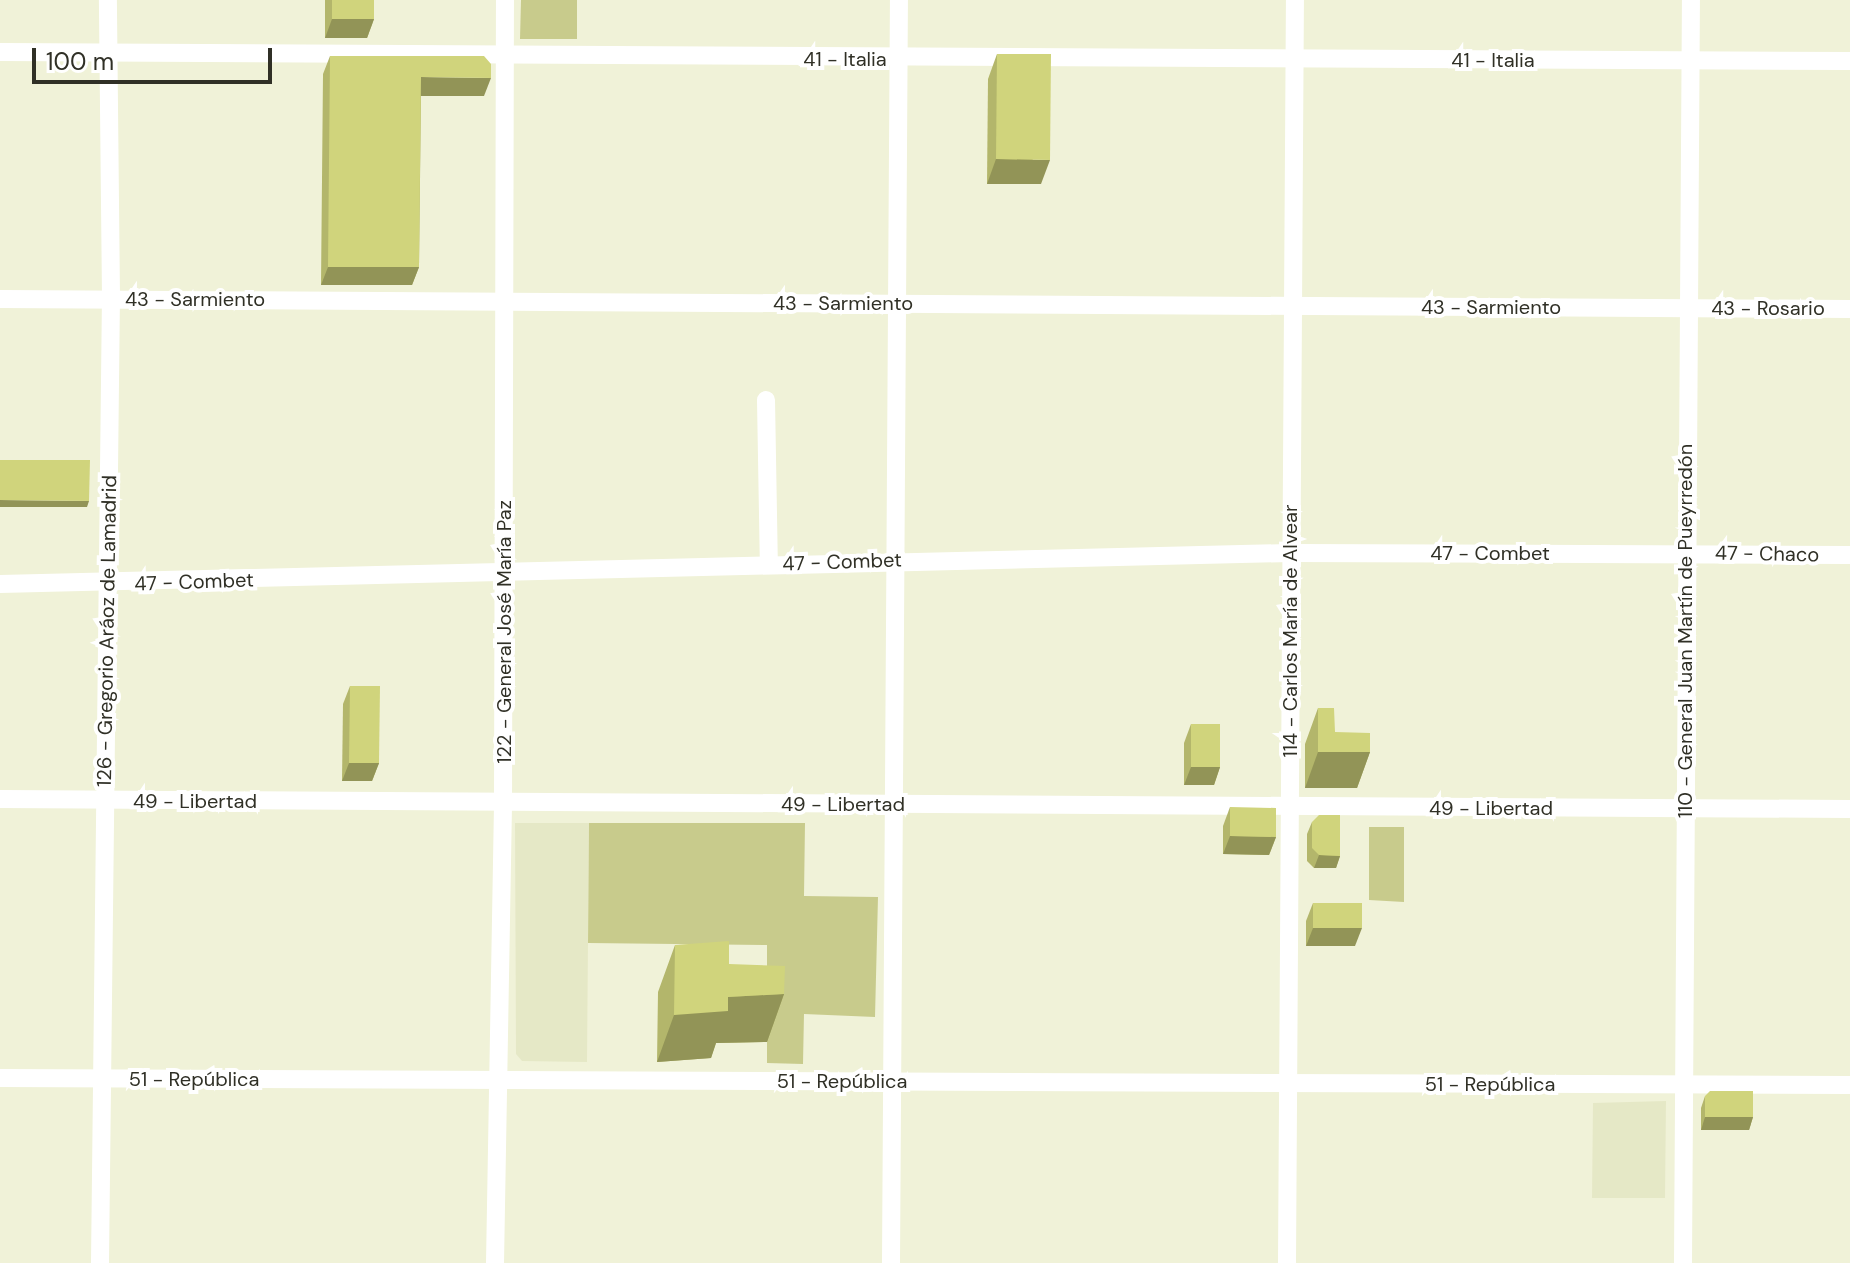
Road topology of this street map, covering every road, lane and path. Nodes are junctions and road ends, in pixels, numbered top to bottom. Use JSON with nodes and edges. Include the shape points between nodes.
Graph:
{"nodes":[{"id":1,"x":108,"y":0,"type":"edge"},
{"id":2,"x":505,"y":0,"type":"edge"},
{"id":3,"x":899,"y":0,"type":"edge"},
{"id":4,"x":1295,"y":0,"type":"edge"},
{"id":5,"x":1691,"y":0,"type":"edge"},
{"id":6,"x":0,"y":52,"type":"edge"},
{"id":7,"x":109,"y":54,"type":"junction"},
{"id":8,"x":505,"y":56,"type":"junction"},
{"id":9,"x":899,"y":59,"type":"junction"},
{"id":10,"x":1294,"y":59,"type":"junction"},
{"id":11,"x":1691,"y":61,"type":"junction"},
{"id":12,"x":1850,"y":61,"type":"edge"},
{"id":13,"x":111,"y":298,"type":"junction"},
{"id":14,"x":0,"y":299,"type":"edge"},
{"id":15,"x":505,"y":301,"type":"junction"},
{"id":16,"x":897,"y":304,"type":"junction"},
{"id":17,"x":1292,"y":306,"type":"junction"},
{"id":18,"x":1687,"y":308,"type":"junction"},
{"id":19,"x":1850,"y":309,"type":"edge"},
{"id":20,"x":766,"y":400,"type":"dead end"},
{"id":21,"x":1290,"y":553,"type":"junction"},
{"id":22,"x":1685,"y":553,"type":"junction"},
{"id":23,"x":1850,"y":555,"type":"edge"},
{"id":24,"x":895,"y":560,"type":"junction"},
{"id":25,"x":769,"y":564,"type":"junction"},
{"id":26,"x":504,"y":573,"type":"junction"},
{"id":27,"x":0,"y":584,"type":"edge"},
{"id":28,"x":109,"y":585,"type":"junction"},
{"id":29,"x":0,"y":799,"type":"edge"},
{"id":30,"x":104,"y":800,"type":"junction"},
{"id":31,"x":503,"y":803,"type":"junction"},
{"id":32,"x":894,"y":805,"type":"junction"},
{"id":33,"x":1289,"y":807,"type":"junction"},
{"id":34,"x":1685,"y":809,"type":"junction"},
{"id":35,"x":1850,"y":809,"type":"edge"},
{"id":36,"x":0,"y":1078,"type":"edge"},
{"id":37,"x":102,"y":1079,"type":"junction"},
{"id":38,"x":495,"y":1079,"type":"junction"},
{"id":39,"x":894,"y":1081,"type":"junction"},
{"id":40,"x":1288,"y":1083,"type":"junction"},
{"id":41,"x":1684,"y":1085,"type":"junction"},
{"id":42,"x":1850,"y":1085,"type":"edge"},
{"id":43,"x":100,"y":1263,"type":"edge"},
{"id":44,"x":495,"y":1263,"type":"edge"},
{"id":45,"x":891,"y":1263,"type":"edge"},
{"id":46,"x":1287,"y":1263,"type":"edge"},
{"id":47,"x":1683,"y":1263,"type":"edge"}],
"edges":[{"from":1,"to":7,"type":"street","name":"126 - Gregorio Aráoz de Lamadrid"},
{"from":2,"to":8,"type":"street","name":"122 - General José María Paz"},
{"from":3,"to":9,"type":"street"},
{"from":4,"to":10,"type":"street","name":"114 - Carlos María de Alvear"},
{"from":5,"to":11,"type":"street","name":"110 - General Juan Martín de Pueyrredón"},
{"from":6,"to":7,"type":"street","name":"41 - Italia"},
{"from":7,"to":8,"type":"street","name":"41 - Italia"},
{"from":7,"to":13,"type":"street","name":"126 - Gregorio Aráoz de Lamadrid"},
{"from":8,"to":9,"type":"street","name":"41 - Italia"},
{"from":8,"to":15,"type":"street","name":"122 - General José María Paz"},
{"from":9,"to":10,"type":"street","name":"41 - Italia"},
{"from":9,"to":16,"type":"street"},
{"from":10,"to":11,"type":"street","name":"41 - Italia"},
{"from":10,"to":17,"type":"street","name":"114 - Carlos María de Alvear"},
{"from":11,"to":12,"type":"street","name":"41 - Italia"},
{"from":11,"to":18,"type":"street","name":"110 - General Juan Martín de Pueyrredón"},
{"from":13,"to":14,"type":"street","name":"43 - Sarmiento"},
{"from":13,"to":15,"type":"street","name":"43 - Sarmiento"},
{"from":13,"to":28,"type":"street","name":"126 - Gregorio Aráoz de Lamadrid"},
{"from":15,"to":16,"type":"street","name":"43 - Sarmiento"},
{"from":15,"to":26,"type":"street","name":"122 - General José María Paz"},
{"from":16,"to":17,"type":"street","name":"43 - Sarmiento"},
{"from":16,"to":24,"type":"street"},
{"from":17,"to":18,"type":"street","name":"43 - Sarmiento"},
{"from":17,"to":21,"type":"street","name":"114 - Carlos María de Alvear"},
{"from":18,"to":19,"type":"street","name":"43 - Rosario"},
{"from":18,"to":22,"type":"street","name":"110 - General Juan Martín de Pueyrredón"},
{"from":20,"to":25,"type":"street"},
{"from":21,"to":22,"type":"street","name":"47 - Combet"},
{"from":21,"to":24,"type":"street","name":"47 - Combet"},
{"from":21,"to":33,"type":"street","name":"114 - Carlos María de Alvear"},
{"from":22,"to":23,"type":"street","name":"47 - Chaco"},
{"from":22,"to":34,"type":"street","name":"110 - General Juan Martín de Pueyrredón"},
{"from":24,"to":25,"type":"street","name":"47 - Combet"},
{"from":24,"to":32,"type":"street"},
{"from":25,"to":26,"type":"street","name":"47 - Combet"},
{"from":26,"to":28,"type":"street","name":"47 - Combet"},
{"from":26,"to":31,"type":"street","name":"122 - General José María Paz"},
{"from":27,"to":28,"type":"street","name":"47 - Combet"},
{"from":28,"to":30,"type":"street","name":"126 - Gregorio Aráoz de Lamadrid"},
{"from":29,"to":30,"type":"street","name":"49 - Libertad"},
{"from":30,"to":31,"type":"street","name":"49 - Libertad"},
{"from":30,"to":37,"type":"street","name":"126 - Gregorio Aráoz de Lamadrid"},
{"from":31,"to":32,"type":"street","name":"49 - Libertad"},
{"from":31,"to":38,"type":"street","name":"122 - General José María Paz"},
{"from":32,"to":33,"type":"street","name":"49 - Libertad"},
{"from":32,"to":39,"type":"street"},
{"from":33,"to":34,"type":"street","name":"49 - Libertad"},
{"from":33,"to":40,"type":"street","name":"114 - Carlos María de Alvear"},
{"from":34,"to":35,"type":"street","name":"49 - Libertad"},
{"from":34,"to":41,"type":"street","name":"110 - General Juan Martín de Pueyrredón"},
{"from":36,"to":37,"type":"street","name":"51 - República"},
{"from":37,"to":38,"type":"street","name":"51 - República"},
{"from":37,"to":43,"type":"street","name":"126 - Gregorio Aráoz de Lamadrid"},
{"from":38,"to":39,"type":"street","name":"51 - República"},
{"from":38,"to":44,"type":"street","name":"122 - General José María Paz"},
{"from":39,"to":40,"type":"street","name":"51 - República"},
{"from":39,"to":45,"type":"street"},
{"from":40,"to":41,"type":"street","name":"51 - República"},
{"from":40,"to":46,"type":"street","name":"114 - Carlos María de Alvear"},
{"from":41,"to":42,"type":"street","name":"51 - República"},
{"from":41,"to":47,"type":"street","name":"110 - General Juan Martín de Pueyrredón"}]}
